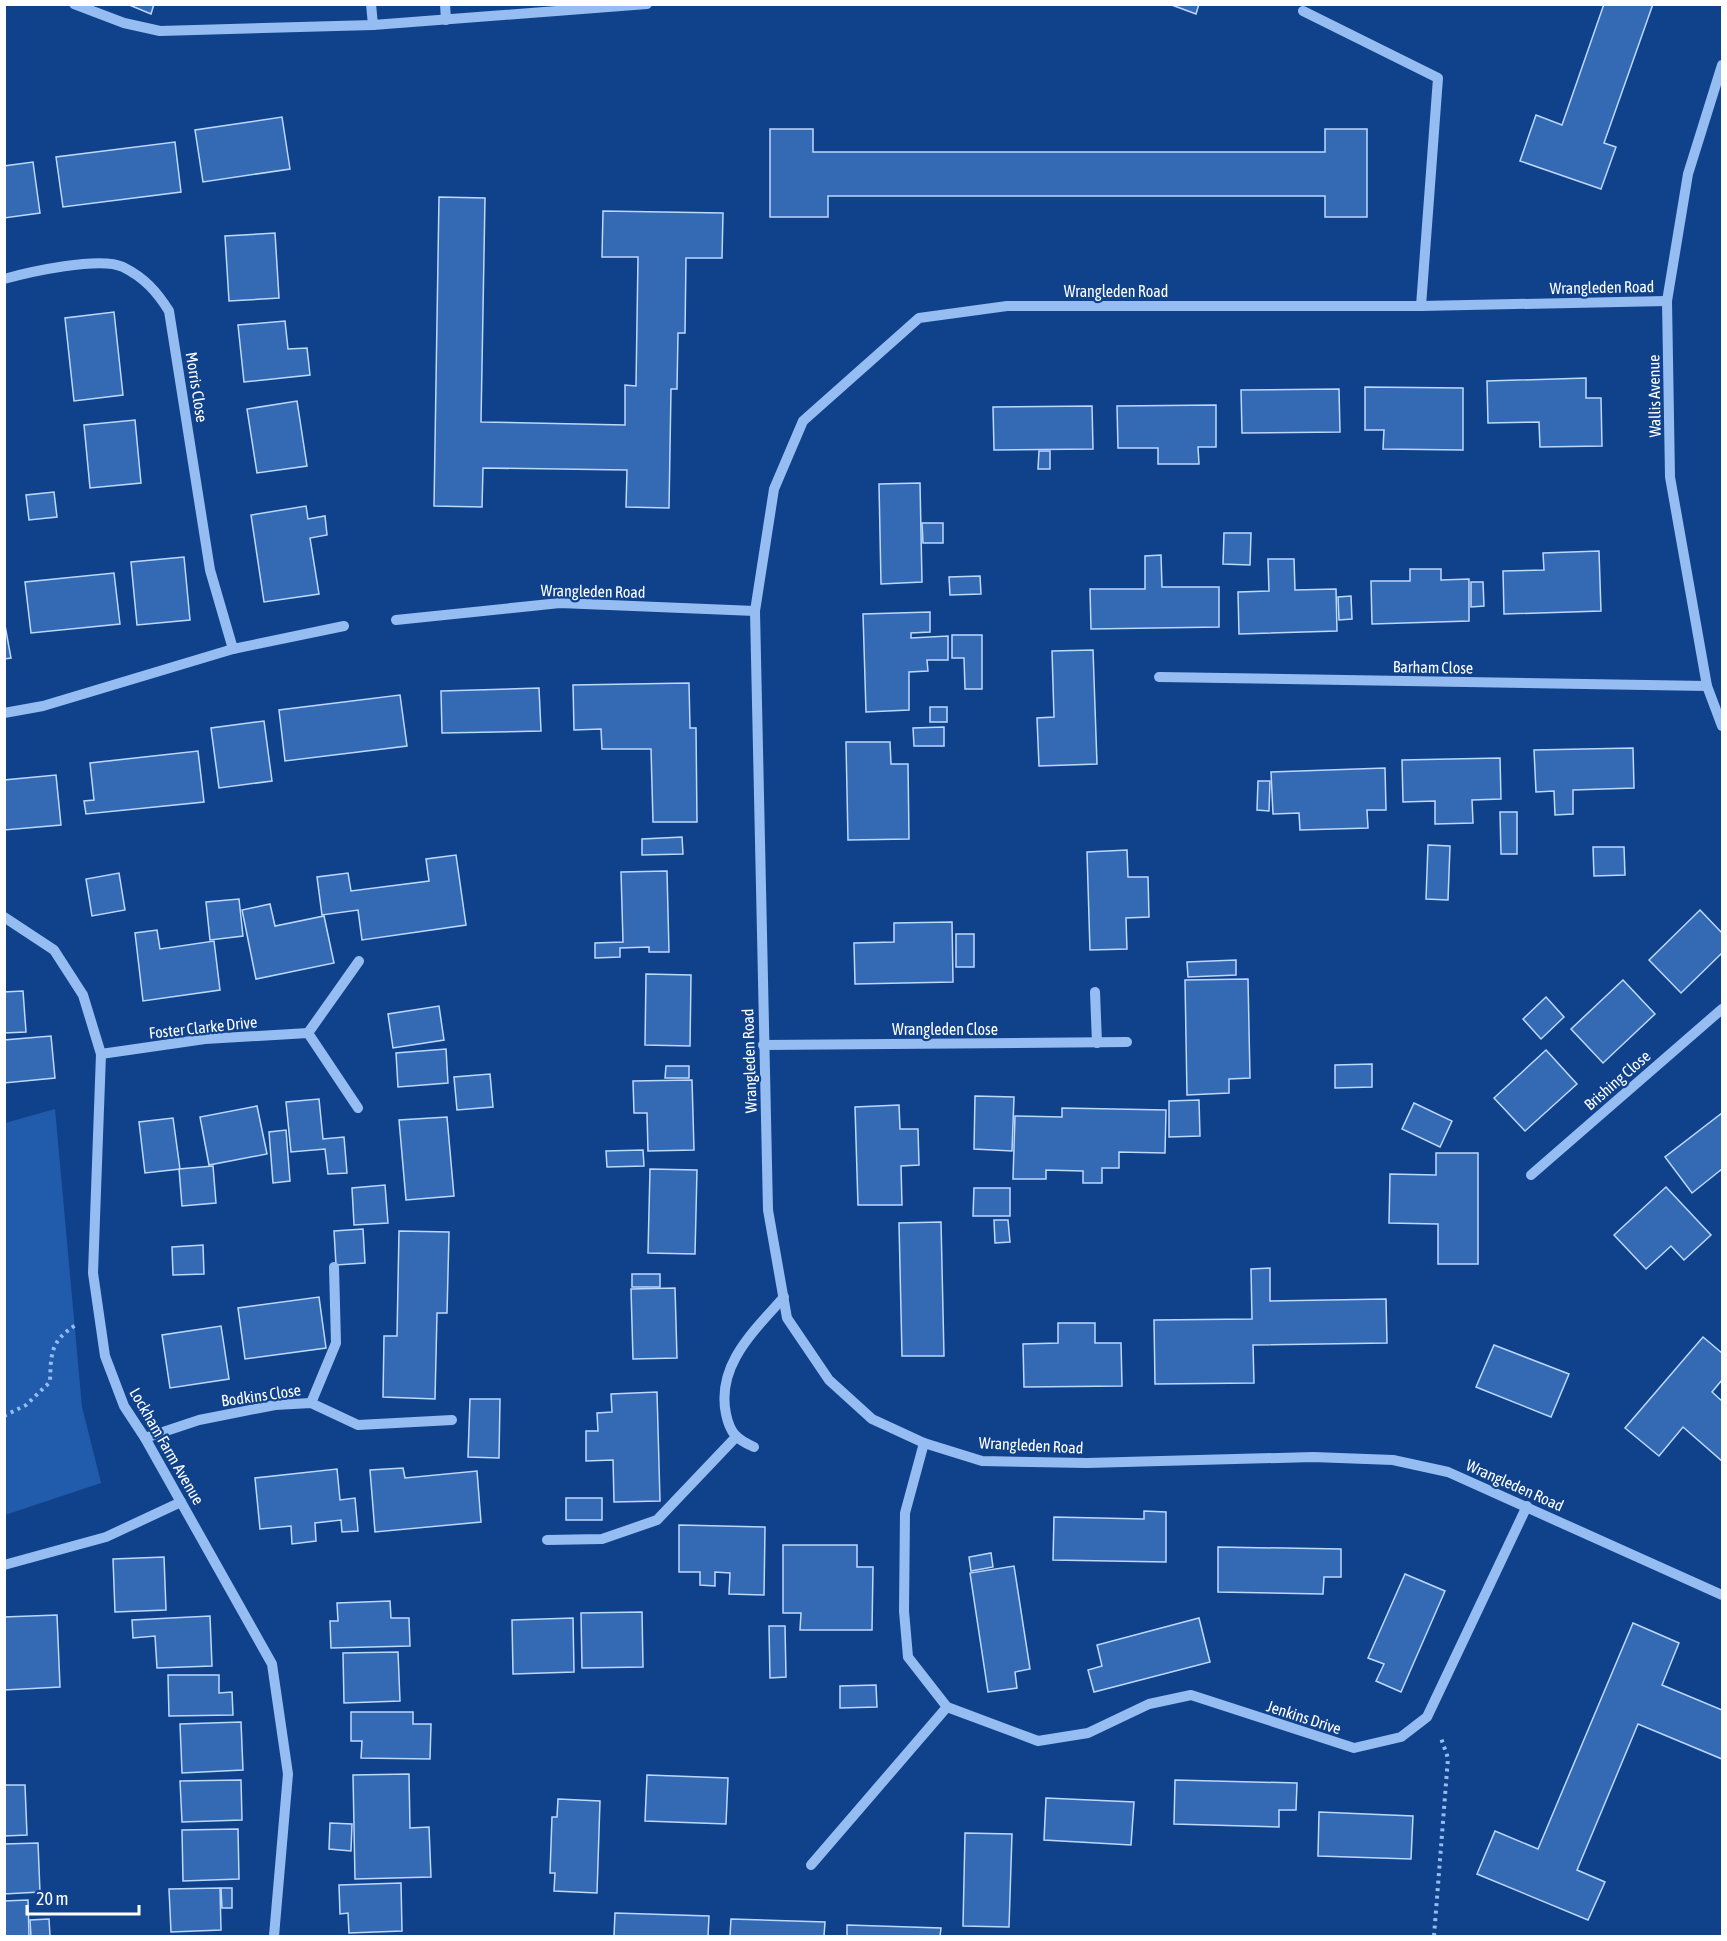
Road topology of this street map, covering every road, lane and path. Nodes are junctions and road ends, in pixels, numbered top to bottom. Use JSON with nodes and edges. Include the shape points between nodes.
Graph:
{"nodes":[{"id":1,"x":74,"y":4,"type":"edge"},
{"id":2,"x":371,"y":4,"type":"edge"},
{"id":3,"x":445,"y":4,"type":"edge"},
{"id":4,"x":647,"y":4,"type":"edge"},
{"id":5,"x":1303,"y":11,"type":"dead end"},
{"id":6,"x":446,"y":20,"type":"junction"},
{"id":7,"x":373,"y":25,"type":"junction"},
{"id":8,"x":1722,"y":65,"type":"edge"},
{"id":9,"x":4,"y":279,"type":"edge"},
{"id":10,"x":1667,"y":301,"type":"junction"},
{"id":11,"x":1421,"y":306,"type":"junction"},
{"id":12,"x":755,"y":611,"type":"junction"},
{"id":13,"x":396,"y":620,"type":"dead end"},
{"id":14,"x":344,"y":626,"type":"dead end"},
{"id":15,"x":233,"y":649,"type":"junction"},
{"id":16,"x":1159,"y":677,"type":"dead end"},
{"id":17,"x":1707,"y":686,"type":"junction"},
{"id":18,"x":4,"y":713,"type":"edge"},
{"id":19,"x":1722,"y":726,"type":"edge"},
{"id":20,"x":4,"y":917,"type":"edge"},
{"id":21,"x":359,"y":961,"type":"dead end"},
{"id":22,"x":1095,"y":992,"type":"dead end"},
{"id":23,"x":1722,"y":1008,"type":"edge"},
{"id":24,"x":308,"y":1032,"type":"junction"},
{"id":25,"x":1097,"y":1042,"type":"junction"},
{"id":26,"x":1126,"y":1042,"type":"dead end"},
{"id":27,"x":763,"y":1045,"type":"junction"},
{"id":28,"x":101,"y":1054,"type":"junction"},
{"id":29,"x":358,"y":1108,"type":"dead end"},
{"id":30,"x":1531,"y":1175,"type":"dead end"},
{"id":31,"x":334,"y":1267,"type":"dead end"},
{"id":32,"x":784,"y":1297,"type":"junction"},
{"id":33,"x":98,"y":1311,"type":"junction"},
{"id":34,"x":311,"y":1403,"type":"junction"},
{"id":35,"x":4,"y":1416,"type":"edge"},
{"id":36,"x":452,"y":1420,"type":"dead end"},
{"id":37,"x":145,"y":1438,"type":"junction"},
{"id":38,"x":735,"y":1438,"type":"junction"},
{"id":39,"x":924,"y":1443,"type":"junction"},
{"id":40,"x":754,"y":1447,"type":"dead end"},
{"id":41,"x":181,"y":1502,"type":"junction"},
{"id":42,"x":1527,"y":1506,"type":"junction"},
{"id":43,"x":546,"y":1540,"type":"dead end"},
{"id":44,"x":4,"y":1565,"type":"edge"},
{"id":45,"x":1722,"y":1595,"type":"edge"},
{"id":46,"x":947,"y":1707,"type":"junction"},
{"id":47,"x":1431,"y":1709,"type":"junction"},
{"id":48,"x":810,"y":1865,"type":"dead end"},
{"id":49,"x":274,"y":1936,"type":"edge"},
{"id":50,"x":1434,"y":1936,"type":"edge"}],
"edges":[{"from":1,"to":7,"type":"street","via":[[124,23],[160,31]]},
{"from":2,"to":7,"type":"street"},
{"from":3,"to":6,"type":"street"},
{"from":4,"to":6,"type":"street"},
{"from":5,"to":11,"type":"street","via":[[1438,78]]},
{"from":6,"to":7,"type":"street"},
{"from":8,"to":10,"type":"street","name":"Wallis Avenue","via":[[1688,174]]},
{"from":9,"to":15,"type":"street","name":"Morris Close","via":[[76,266],[121,266],[154,287],[169,311],[210,570]]},
{"from":10,"to":11,"type":"street","name":"Wrangleden Road"},
{"from":10,"to":17,"type":"street","name":"Wallis Avenue","via":[[1670,477]]},
{"from":11,"to":12,"type":"street","name":"Wrangleden Road","via":[[1007,306],[919,318],[803,421],[774,489]]},
{"from":12,"to":13,"type":"street","name":"Wrangleden Road","via":[[560,603]]},
{"from":12,"to":27,"type":"street","name":"Wrangleden Road"},
{"from":14,"to":15,"type":"street"},
{"from":15,"to":18,"type":"street","via":[[43,706]]},
{"from":16,"to":17,"type":"street","name":"Barham Close"},
{"from":17,"to":19,"type":"street","name":"Wallis Avenue"},
{"from":20,"to":28,"type":"street","name":"Lockham Farm Avenue","via":[[54,950],[83,995]]},
{"from":21,"to":24,"type":"street"},
{"from":22,"to":25,"type":"street"},
{"from":23,"to":30,"type":"street","name":"Brishing Close"},
{"from":24,"to":28,"type":"street","name":"Foster Clarke Drive","via":[[205,1039]]},
{"from":24,"to":29,"type":"street"},
{"from":25,"to":26,"type":"street","name":"Wrangleden Close"},
{"from":25,"to":27,"type":"street","name":"Wrangleden Close"},
{"from":27,"to":32,"type":"street","name":"Wrangleden Road","via":[[768,1210]]},
{"from":28,"to":33,"type":"street","name":"Lockham Farm Avenue","via":[[93,1273]]},
{"from":31,"to":34,"type":"street","via":[[336,1343]]},
{"from":32,"to":38,"type":"street","via":[[734,1360],[723,1386]]},
{"from":32,"to":39,"type":"street","name":"Wrangleden Road","via":[[787,1318],[830,1380],[872,1419]]},
{"from":33,"to":35,"type":"path","via":[[64,1332],[54,1345],[50,1382],[26,1405]]},
{"from":33,"to":37,"type":"street","name":"Lockham Farm Avenue","via":[[105,1356],[124,1406]]},
{"from":34,"to":36,"type":"street","name":"Bodkins Close","via":[[358,1425]]},
{"from":34,"to":37,"type":"street","name":"Bodkins Close","via":[[275,1405],[199,1420]]},
{"from":37,"to":41,"type":"street","name":"Lockham Farm Avenue"},
{"from":38,"to":40,"type":"street"},
{"from":38,"to":43,"type":"street","via":[[657,1520],[602,1539]]},
{"from":39,"to":42,"type":"street","name":"Wrangleden Road","via":[[982,1461],[1087,1463],[1312,1457],[1393,1460],[1448,1472]]},
{"from":39,"to":46,"type":"street","via":[[905,1513],[903,1611],[908,1657]]},
{"from":41,"to":44,"type":"street","via":[[106,1537]]},
{"from":41,"to":49,"type":"street","name":"Lockham Farm Avenue","via":[[272,1664],[288,1774]]},
{"from":42,"to":45,"type":"street","name":"Wrangleden Road"},
{"from":42,"to":47,"type":"street","name":"Jenkins Drive"},
{"from":46,"to":47,"type":"street","name":"Jenkins Drive","via":[[1038,1741],[1088,1732],[1149,1704],[1191,1695],[1354,1748],[1401,1737],[1427,1717]]},
{"from":46,"to":48,"type":"street"},
{"from":47,"to":50,"type":"path","via":[[1449,1758]]}]}
